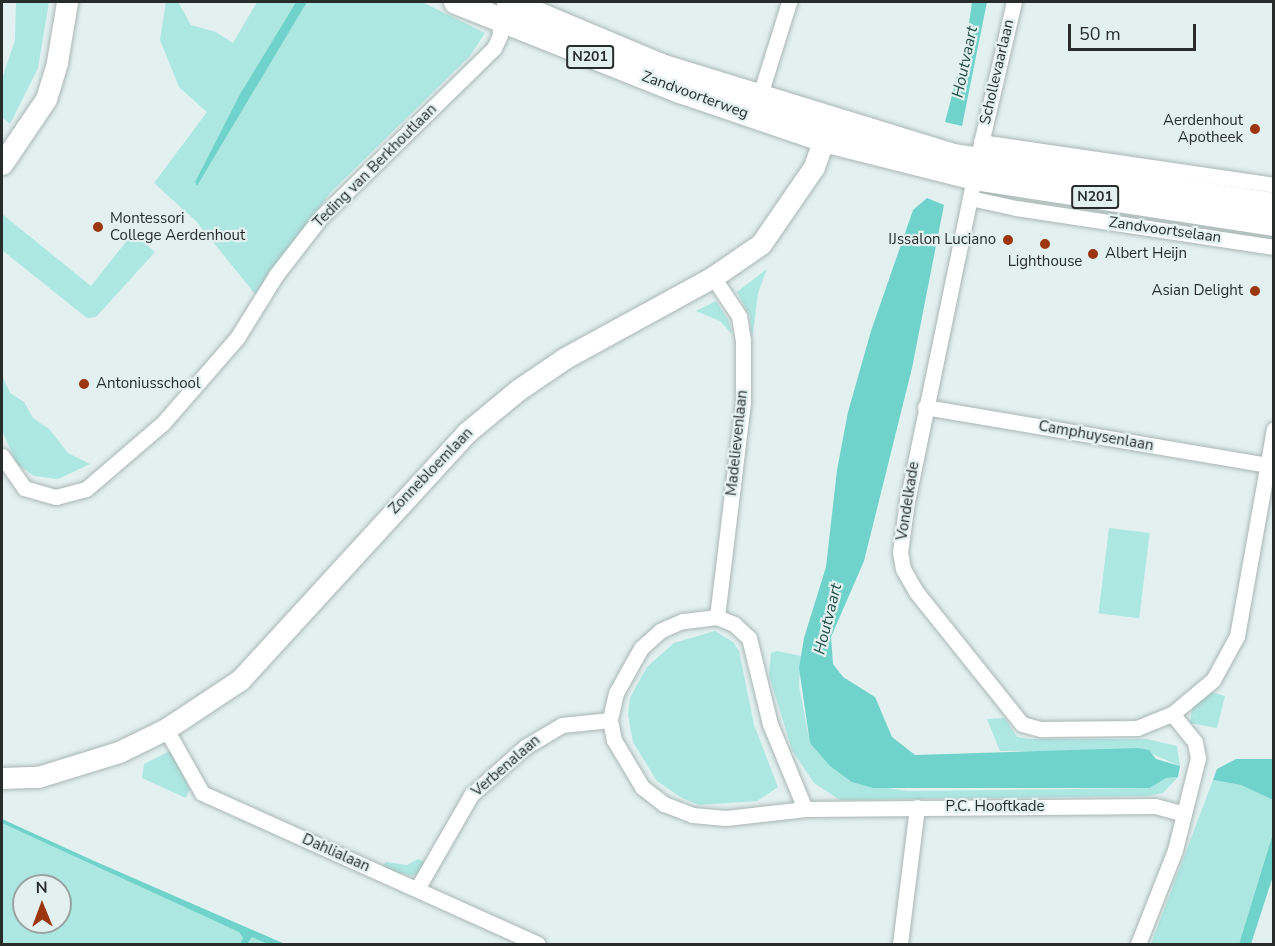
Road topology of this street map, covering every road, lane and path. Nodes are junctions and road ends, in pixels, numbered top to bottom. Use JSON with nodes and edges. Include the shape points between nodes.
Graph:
{"nodes":[{"id":1,"x":67,"y":2,"type":"edge"},
{"id":2,"x":456,"y":2,"type":"edge"},
{"id":3,"x":789,"y":2,"type":"edge"},
{"id":4,"x":1014,"y":2,"type":"edge"},
{"id":5,"x":502,"y":7,"type":"edge"},
{"id":6,"x":758,"y":100,"type":"junction"},
{"id":7,"x":827,"y":130,"type":"junction"},
{"id":8,"x":942,"y":162,"type":"joint"},
{"id":9,"x":2,"y":164,"type":"edge"},
{"id":10,"x":975,"y":170,"type":"junction"},
{"id":11,"x":1274,"y":184,"type":"edge"},
{"id":12,"x":1274,"y":205,"type":"edge"},
{"id":13,"x":1274,"y":224,"type":"edge"},
{"id":14,"x":1274,"y":247,"type":"edge"},
{"id":15,"x":713,"y":277,"type":"junction"},
{"id":16,"x":925,"y":407,"type":"junction"},
{"id":17,"x":1274,"y":429,"type":"edge"},
{"id":18,"x":2,"y":456,"type":"edge"},
{"id":19,"x":1267,"y":465,"type":"junction"},
{"id":20,"x":717,"y":617,"type":"junction"},
{"id":21,"x":1172,"y":714,"type":"junction"},
{"id":22,"x":610,"y":720,"type":"junction"},
{"id":23,"x":166,"y":729,"type":"junction"},
{"id":24,"x":2,"y":778,"type":"edge"},
{"id":25,"x":917,"y":807,"type":"junction"},
{"id":26,"x":804,"y":809,"type":"junction"},
{"id":27,"x":1184,"y":814,"type":"junction"},
{"id":28,"x":417,"y":889,"type":"junction"},
{"id":29,"x":538,"y":945,"type":"edge"},
{"id":30,"x":900,"y":945,"type":"edge"},
{"id":31,"x":1138,"y":945,"type":"edge"}],
"edges":[{"from":1,"to":9,"type":"street","via":[[46,99]]},
{"from":2,"to":5,"type":"main road","name":"Zandvoorterweg","number":"N201"},
{"from":3,"to":6,"type":"street"},
{"from":4,"to":10,"type":"street","name":"Schollevaarlaan"},
{"from":5,"to":6,"type":"main road","name":"Zandvoorterweg","number":"N201"},
{"from":5,"to":18,"type":"street","name":"Teding van Berkhoutlaan","via":[[500,35],[494,48],[321,217],[276,275],[237,338],[164,423],[86,489],[56,497],[24,488]]},
{"from":6,"to":7,"type":"main road","name":"Zandvoorterweg","number":"N201"},
{"from":7,"to":8,"type":"main road","name":"Zandvoorterweg","number":"N201"},
{"from":7,"to":15,"type":"street","name":"Zonnebloemlaan","via":[[814,167],[761,244]]},
{"from":8,"to":10,"type":"main road","name":"Zandvoortselaan","number":"N201"},
{"from":10,"to":11,"type":"street","name":"Zandvoortselaan"},
{"from":10,"to":12,"type":"main road","name":"Zandvoortselaan","number":"N201"},
{"from":10,"to":13,"type":"main road","name":"Zandvoortselaan","number":"N201"},
{"from":10,"to":14,"type":"street","name":"Zandvoortselaan","via":[[1016,208]]},
{"from":10,"to":16,"type":"street","name":"Vondelkade"},
{"from":15,"to":20,"type":"street","name":"Madelievenlaan","via":[[739,315],[744,347],[743,402]]},
{"from":15,"to":23,"type":"street","name":"Zonnebloemlaan","via":[[610,332],[518,390],[466,433],[418,482],[259,662],[215,698]]},
{"from":16,"to":19,"type":"street","name":"Camphuysenlaan"},
{"from":16,"to":21,"type":"street","name":"Vondelkade","via":[[900,552],[903,569],[917,593],[1012,713],[1022,724],[1041,729],[1137,728]]},
{"from":17,"to":19,"type":"street","name":"Vondelkade"},
{"from":19,"to":21,"type":"street","name":"Vondelkade","via":[[1237,636],[1213,680]]},
{"from":20,"to":22,"type":"street","via":[[682,621],[660,631],[641,648],[616,693]]},
{"from":20,"to":26,"type":"street","via":[[734,624],[749,638],[770,724]]},
{"from":21,"to":27,"type":"street","via":[[1195,742],[1198,758]]},
{"from":22,"to":26,"type":"street","name":"P.C. Hooftkade","via":[[621,758],[642,786],[664,804],[692,815],[726,818]]},
{"from":22,"to":28,"type":"street","name":"Verbenalaan","via":[[562,725],[517,754],[471,795]]},
{"from":23,"to":24,"type":"street","name":"Zonnebloemlaan","via":[[119,752],[68,770],[38,777]]},
{"from":23,"to":28,"type":"street","name":"Dahlialaan","via":[[202,793]]},
{"from":25,"to":26,"type":"street","name":"P.C. Hooftkade"},
{"from":25,"to":27,"type":"street","name":"P.C. Hooftkade","via":[[1155,806]]},
{"from":25,"to":30,"type":"street"},
{"from":27,"to":31,"type":"street"},
{"from":28,"to":29,"type":"street","name":"Dahlialaan"}]}
